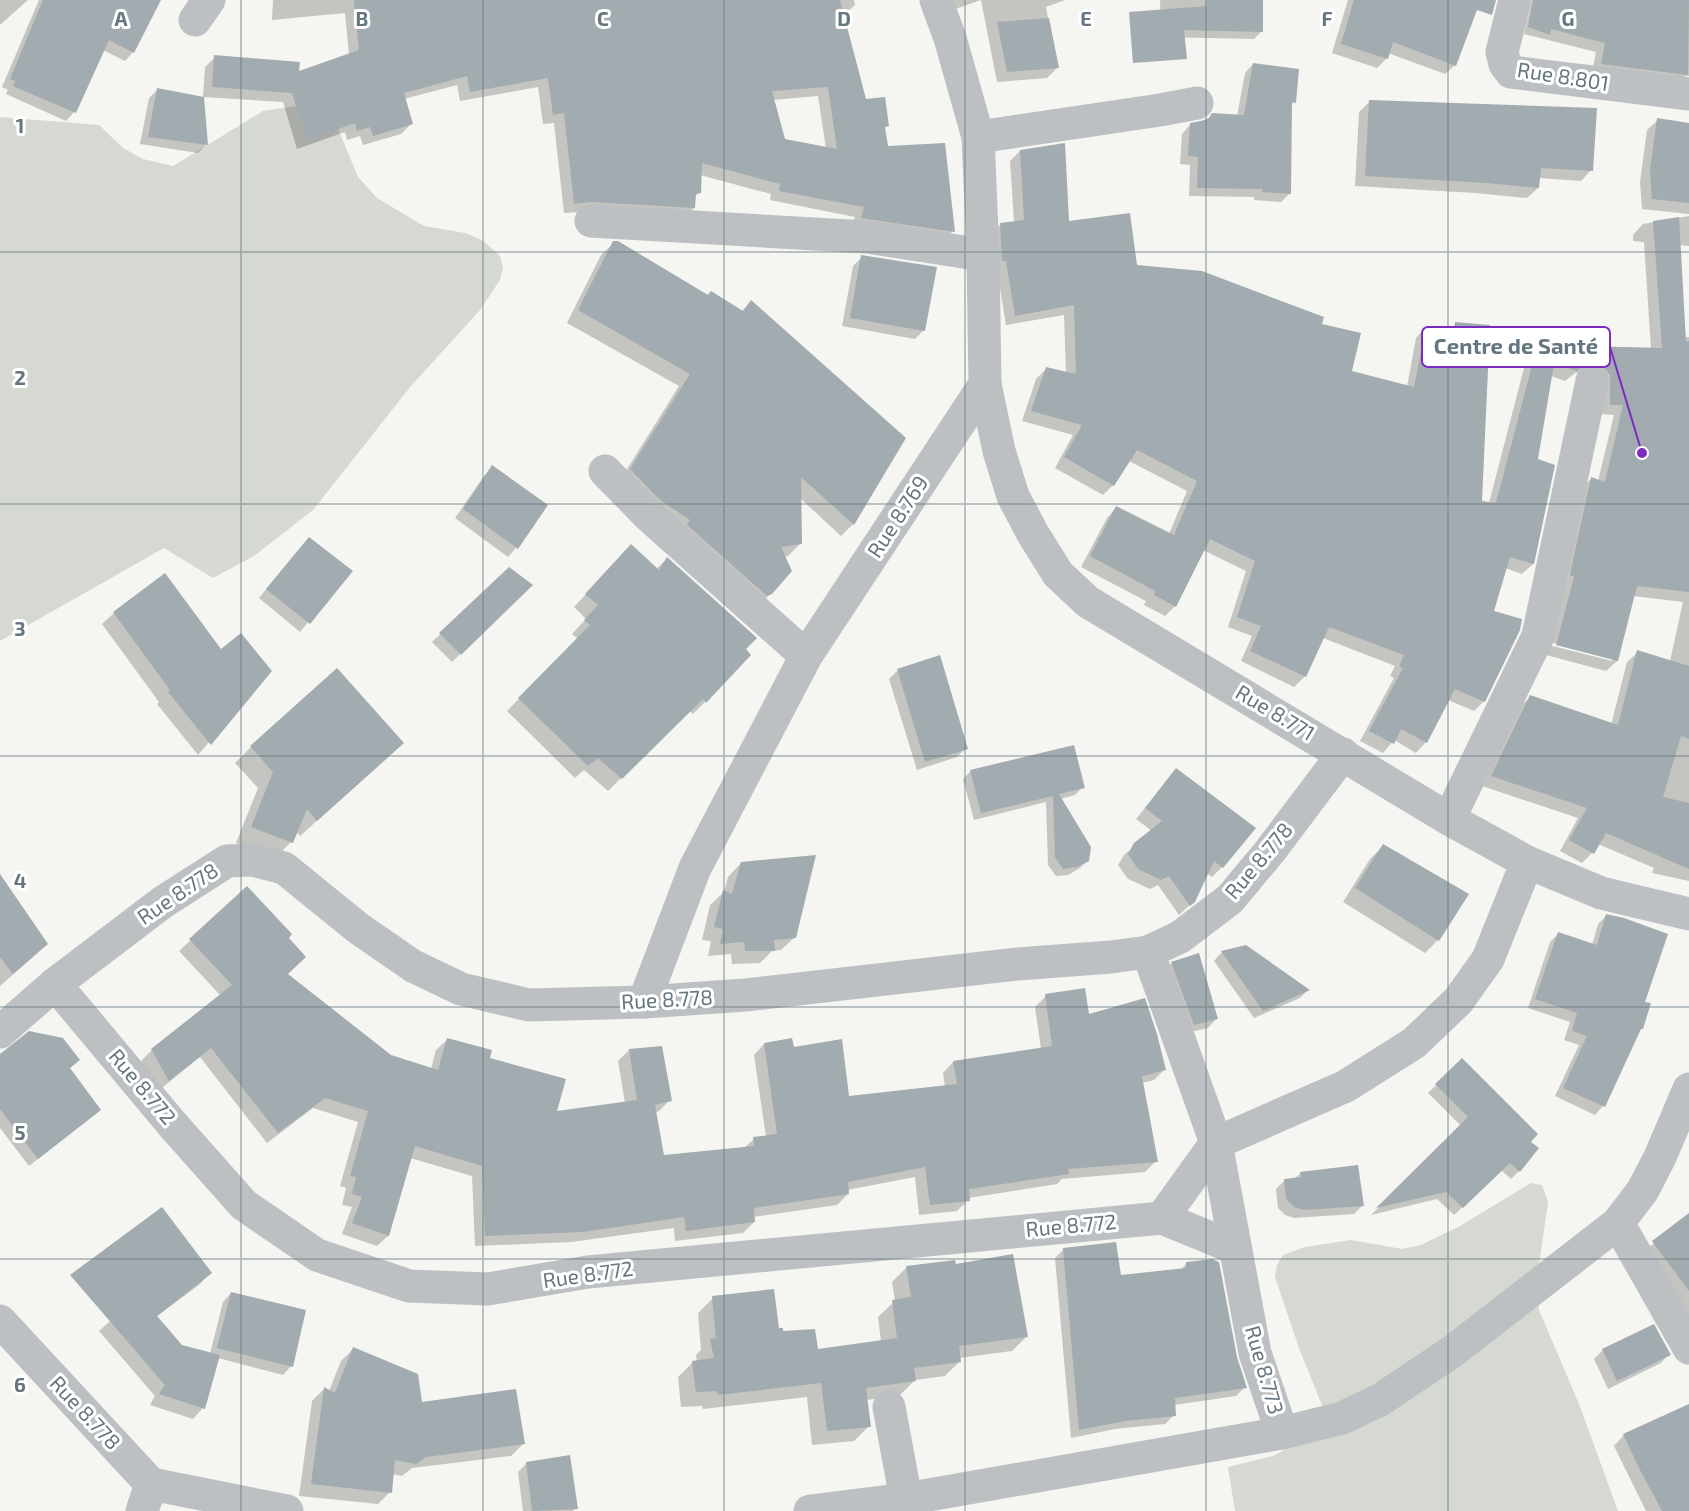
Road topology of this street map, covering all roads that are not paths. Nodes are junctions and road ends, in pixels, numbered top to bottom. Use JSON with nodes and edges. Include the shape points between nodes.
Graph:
{"nodes":[{"id":1,"x":936,"y":0,"type":"edge"},
{"id":2,"x":1515,"y":0,"type":"edge"},
{"id":3,"x":1689,"y":94,"type":"edge"},
{"id":4,"x":1197,"y":103,"type":"dead end"},
{"id":5,"x":978,"y":137,"type":"junction"},
{"id":6,"x":591,"y":221,"type":"dead end"},
{"id":7,"x":983,"y":255,"type":"junction"},
{"id":8,"x":1592,"y":381,"type":"dead end"},
{"id":9,"x":985,"y":384,"type":"junction"},
{"id":10,"x":605,"y":471,"type":"dead end"},
{"id":11,"x":806,"y":656,"type":"junction"},
{"id":12,"x":1343,"y":754,"type":"junction"},
{"id":13,"x":1449,"y":819,"type":"junction"},
{"id":14,"x":1527,"y":862,"type":"junction"},
{"id":15,"x":1689,"y":914,"type":"edge"},
{"id":16,"x":1148,"y":952,"type":"junction"},
{"id":17,"x":56,"y":984,"type":"junction"},
{"id":18,"x":644,"y":1002,"type":"junction"},
{"id":19,"x":0,"y":1032,"type":"edge"},
{"id":20,"x":1689,"y":1089,"type":"edge"},
{"id":21,"x":1216,"y":1143,"type":"junction"},
{"id":22,"x":1162,"y":1218,"type":"junction"},
{"id":23,"x":1618,"y":1223,"type":"junction"},
{"id":24,"x":1235,"y":1248,"type":"junction"},
{"id":25,"x":0,"y":1321,"type":"edge"},
{"id":26,"x":1689,"y":1348,"type":"edge"},
{"id":27,"x":889,"y":1407,"type":"dead end"},
{"id":28,"x":1282,"y":1433,"type":"junction"},
{"id":29,"x":147,"y":1498,"type":"edge"},
{"id":30,"x":906,"y":1499,"type":"junction"},
{"id":31,"x":287,"y":1511,"type":"edge"},
{"id":32,"x":810,"y":1511,"type":"edge"}],
"edges":[{"from":1,"to":5,"type":"street"},
{"from":2,"to":3,"type":"street","name":"Rue 8.801","via":[[1502,52],[1504,64],[1511,72]]},
{"from":4,"to":5,"type":"street"},
{"from":5,"to":7,"type":"street"},
{"from":6,"to":7,"type":"street","via":[[867,237]]},
{"from":7,"to":9,"type":"street"},
{"from":8,"to":13,"type":"street","via":[[1538,636]]},
{"from":9,"to":11,"type":"street","name":"Rue 8.769"},
{"from":9,"to":12,"type":"street","name":"Rue 8.771","via":[[1013,496],[1058,574],[1088,602]]},
{"from":10,"to":11,"type":"street","via":[[649,516]]},
{"from":11,"to":18,"type":"street","name":"Rue 8.769","via":[[695,868]]},
{"from":12,"to":13,"type":"street","name":"Rue 8.771"},
{"from":12,"to":16,"type":"street","name":"Rue 8.778","via":[[1230,899],[1180,937]]},
{"from":13,"to":14,"type":"street","name":"Rue 8.771"},
{"from":14,"to":15,"type":"street","name":"Rue 8.771","via":[[1600,893]]},
{"from":14,"to":21,"type":"street","via":[[1488,959],[1458,1001],[1414,1043],[1346,1086]]},
{"from":16,"to":18,"type":"street","name":"Rue 8.778","via":[[746,995]]},
{"from":16,"to":21,"type":"street","name":"Rue 8.773"},
{"from":17,"to":18,"type":"street","name":"Rue 8.778","via":[[163,902],[227,861],[252,860],[284,868],[358,928],[413,966],[460,989],[529,1005]]},
{"from":17,"to":19,"type":"street","name":"Rue 8.778"},
{"from":17,"to":22,"type":"street","name":"Rue 8.772","via":[[244,1205],[317,1255],[409,1286],[488,1289],[588,1272]]},
{"from":20,"to":23,"type":"street","via":[[1643,1190]]},
{"from":21,"to":22,"type":"street"},
{"from":21,"to":24,"type":"street","name":"Rue 8.773"},
{"from":22,"to":24,"type":"street","name":"Rue 8.772"},
{"from":23,"to":26,"type":"street"},
{"from":23,"to":28,"type":"street","via":[[1453,1351],[1380,1400],[1342,1418]]},
{"from":24,"to":28,"type":"street","name":"Rue 8.773","via":[[1255,1353]]},
{"from":25,"to":29,"type":"street","name":"Rue 8.778"},
{"from":27,"to":30,"type":"street"},
{"from":28,"to":30,"type":"street","name":"Rue 8.773"},
{"from":29,"to":31,"type":"street"},
{"from":30,"to":32,"type":"street","name":"Rue 8.773"}]}
